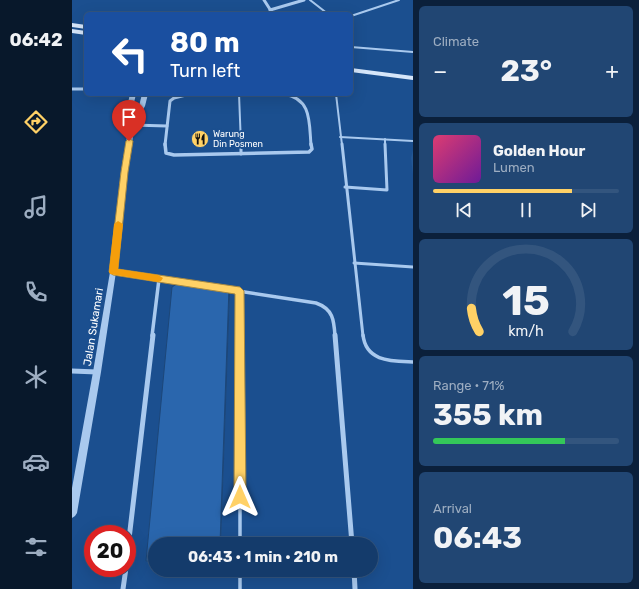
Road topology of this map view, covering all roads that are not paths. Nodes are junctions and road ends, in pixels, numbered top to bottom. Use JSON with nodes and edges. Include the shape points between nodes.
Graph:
{"nodes":[{"id":1,"x":264,"y":0,"type":"edge"},
{"id":2,"x":304,"y":0,"type":"edge"},
{"id":3,"x":310,"y":0,"type":"edge"},
{"id":4,"x":399,"y":0,"type":"edge"},
{"id":5,"x":270,"y":10,"type":"joint"},
{"id":6,"x":325,"y":12,"type":"edge"},
{"id":7,"x":353,"y":15,"type":"edge"},
{"id":8,"x":72,"y":25,"type":"edge"},
{"id":9,"x":84,"y":27,"type":"edge"},
{"id":10,"x":72,"y":31,"type":"edge"},
{"id":11,"x":84,"y":34,"type":"edge"},
{"id":12,"x":353,"y":47,"type":"edge"},
{"id":13,"x":413,"y":52,"type":"edge"},
{"id":14,"x":353,"y":70,"type":"edge"},
{"id":15,"x":413,"y":78,"type":"edge"},
{"id":16,"x":72,"y":89,"type":"edge"},
{"id":17,"x":84,"y":89,"type":"edge"},
{"id":18,"x":133,"y":96,"type":"edge"},
{"id":19,"x":144,"y":96,"type":"edge"},
{"id":20,"x":182,"y":96,"type":"edge"},
{"id":21,"x":239,"y":96,"type":"edge"},
{"id":22,"x":291,"y":96,"type":"edge"},
{"id":23,"x":336,"y":96,"type":"edge"},
{"id":24,"x":133,"y":122,"type":"junction"},
{"id":25,"x":167,"y":126,"type":"junction"},
{"id":26,"x":340,"y":136,"type":"junction"},
{"id":27,"x":385,"y":139,"type":"junction"},
{"id":28,"x":413,"y":141,"type":"edge"},
{"id":29,"x":241,"y":154,"type":"junction"},
{"id":30,"x":345,"y":187,"type":"junction"},
{"id":31,"x":354,"y":263,"type":"junction"},
{"id":32,"x":413,"y":267,"type":"edge"},
{"id":33,"x":113,"y":272,"type":"junction"},
{"id":34,"x":158,"y":278,"type":"junction"},
{"id":35,"x":188,"y":283,"type":"edge"},
{"id":36,"x":218,"y":288,"type":"edge"},
{"id":37,"x":240,"y":291,"type":"junction"},
{"id":38,"x":413,"y":362,"type":"edge"},
{"id":39,"x":72,"y":371,"type":"edge"},
{"id":40,"x":97,"y":372,"type":"junction"},
{"id":41,"x":72,"y":513,"type":"edge"},
{"id":42,"x":130,"y":525,"type":"edge"},
{"id":43,"x":240,"y":537,"type":"edge"},
{"id":44,"x":351,"y":537,"type":"edge"},
{"id":45,"x":125,"y":577,"type":"edge"},
{"id":46,"x":240,"y":577,"type":"edge"},
{"id":47,"x":354,"y":577,"type":"edge"},
{"id":48,"x":123,"y":589,"type":"edge"},
{"id":49,"x":240,"y":589,"type":"edge"},
{"id":50,"x":355,"y":589,"type":"edge"}],
"edges":[{"from":1,"to":5,"type":"street"},
{"from":2,"to":5,"type":"street"},
{"from":3,"to":6,"type":"lane"},
{"from":4,"to":7,"type":"lane"},
{"from":8,"to":9,"type":"main road"},
{"from":10,"to":11,"type":"main road"},
{"from":12,"to":13,"type":"lane"},
{"from":14,"to":15,"type":"main road"},
{"from":16,"to":17,"type":"street"},
{"from":18,"to":24,"type":"street","name":"Jalan Sukamari","via":[[130,107]]},
{"from":19,"to":24,"type":"street","name":"Jalan Sukamari"},
{"from":20,"to":25,"type":"street","via":[[170,101]]},
{"from":21,"to":29,"type":"lane"},
{"from":22,"to":29,"type":"street","via":[[307,109],[311,151]]},
{"from":23,"to":26,"type":"lane"},
{"from":24,"to":25,"type":"street"},
{"from":24,"to":33,"type":"street","name":"Jalan Sukamari","via":[[124,172]]},
{"from":25,"to":29,"type":"street","via":[[166,154]]},
{"from":26,"to":27,"type":"lane"},
{"from":26,"to":30,"type":"lane"},
{"from":27,"to":28,"type":"lane"},
{"from":27,"to":30,"type":"lane","via":[[387,190]]},
{"from":30,"to":31,"type":"lane"},
{"from":31,"to":32,"type":"lane"},
{"from":31,"to":38,"type":"lane","via":[[364,344],[377,358]]},
{"from":33,"to":34,"type":"street"},
{"from":33,"to":40,"type":"street","name":"Jalan Sukamari"},
{"from":34,"to":35,"type":"street"},
{"from":34,"to":42,"type":"street"},
{"from":36,"to":37,"type":"street"},
{"from":37,"to":43,"type":"lane"},
{"from":37,"to":44,"type":"street","via":[[316,303],[329,308],[332,313]]},
{"from":39,"to":40,"type":"street"},
{"from":40,"to":41,"type":"street","name":"Jalan Sukamari"},
{"from":45,"to":48,"type":"street"},
{"from":46,"to":49,"type":"lane"},
{"from":47,"to":50,"type":"street"}]}
